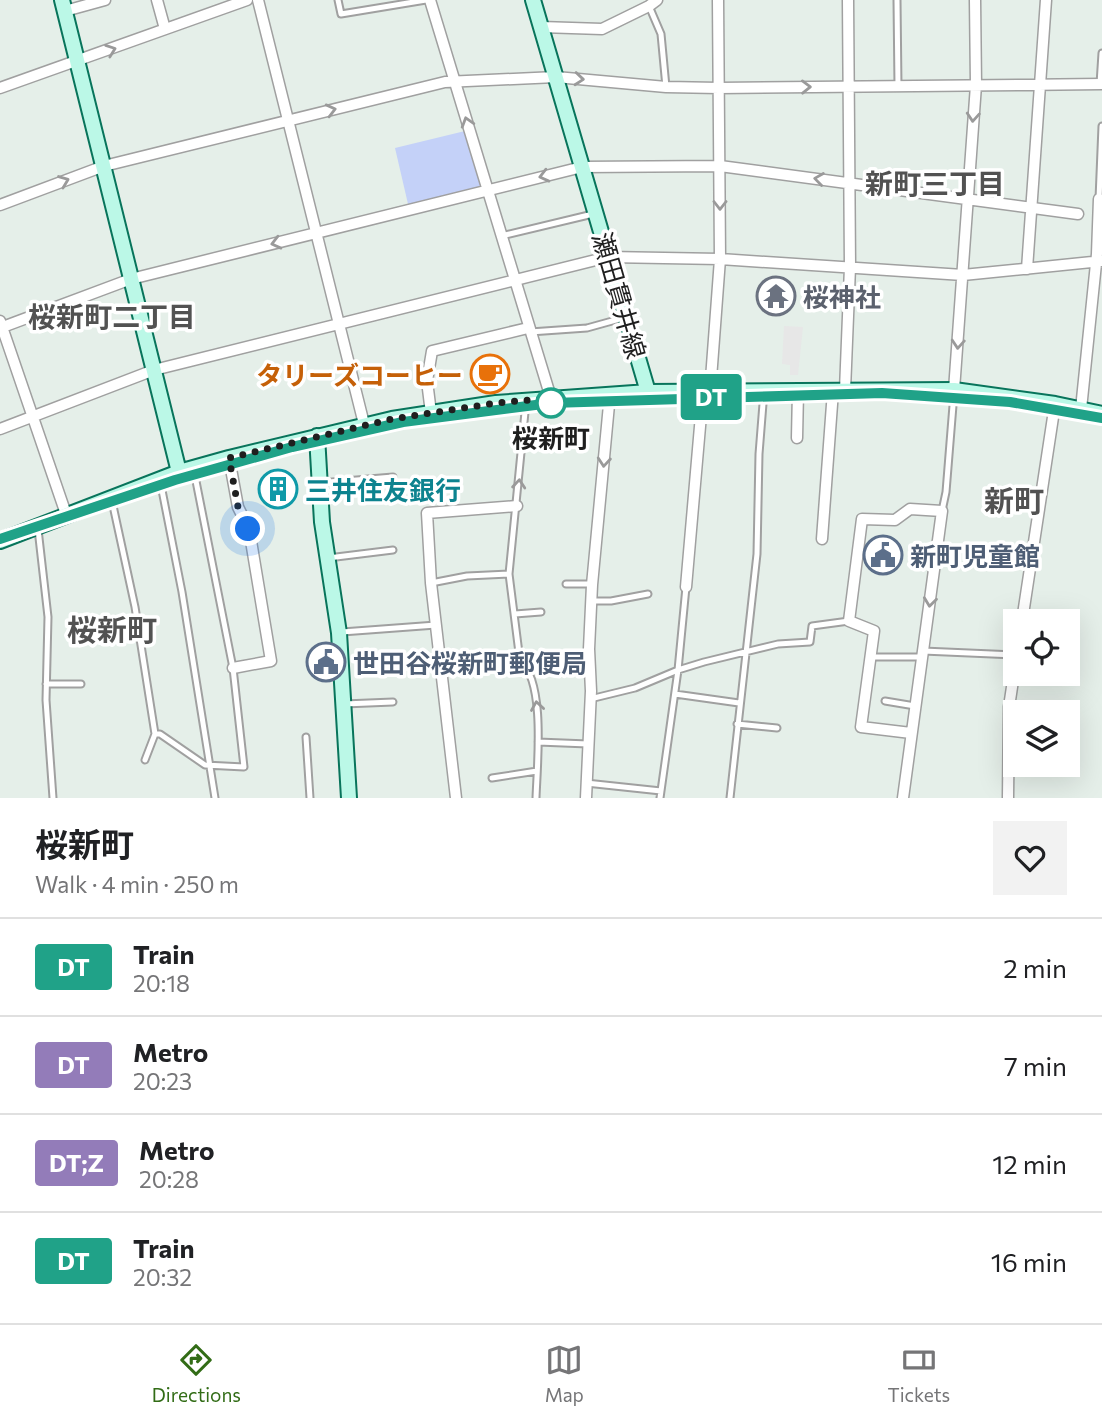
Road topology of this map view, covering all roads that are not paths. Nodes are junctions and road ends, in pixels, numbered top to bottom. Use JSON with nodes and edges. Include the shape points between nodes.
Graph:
{"nodes":[{"id":1,"x":105,"y":0,"type":"edge"},
{"id":2,"x":157,"y":0,"type":"edge"},
{"id":3,"x":247,"y":0,"type":"edge"},
{"id":4,"x":258,"y":0,"type":"edge"},
{"id":5,"x":338,"y":0,"type":"edge"},
{"id":6,"x":428,"y":0,"type":"edge"},
{"id":7,"x":533,"y":0,"type":"edge"},
{"id":8,"x":718,"y":0,"type":"edge"},
{"id":9,"x":848,"y":0,"type":"edge"},
{"id":10,"x":897,"y":0,"type":"edge"},
{"id":11,"x":975,"y":0,"type":"edge"},
{"id":12,"x":1046,"y":0,"type":"edge"},
{"id":13,"x":653,"y":3,"type":"edge"},
{"id":14,"x":64,"y":6,"type":"edge"},
{"id":15,"x":541,"y":27,"type":"junction"},
{"id":16,"x":165,"y":29,"type":"junction"},
{"id":17,"x":1102,"y":53,"type":"edge"},
{"id":18,"x":78,"y":62,"type":"junction"},
{"id":19,"x":556,"y":77,"type":"junction"},
{"id":20,"x":454,"y":80,"type":"junction"},
{"id":21,"x":1101,"y":84,"type":"edge"},
{"id":22,"x":976,"y":85,"type":"junction"},
{"id":23,"x":1041,"y":85,"type":"junction"},
{"id":24,"x":849,"y":86,"type":"junction"},
{"id":25,"x":898,"y":86,"type":"junction"},
{"id":26,"x":666,"y":87,"type":"junction"},
{"id":27,"x":719,"y":88,"type":"junction"},
{"id":28,"x":0,"y":89,"type":"edge"},
{"id":29,"x":288,"y":121,"type":"junction"},
{"id":30,"x":1102,"y":126,"type":"edge"},
{"id":31,"x":104,"y":166,"type":"junction"},
{"id":32,"x":720,"y":166,"type":"junction"},
{"id":33,"x":582,"y":167,"type":"junction"},
{"id":34,"x":850,"y":183,"type":"junction"},
{"id":35,"x":487,"y":190,"type":"junction"},
{"id":36,"x":968,"y":198,"type":"junction"},
{"id":37,"x":1099,"y":199,"type":"joint"},
{"id":38,"x":0,"y":205,"type":"edge"},
{"id":39,"x":1032,"y":207,"type":"junction"},
{"id":40,"x":596,"y":213,"type":"junction"},
{"id":41,"x":1078,"y":214,"type":"dead end"},
{"id":42,"x":315,"y":233,"type":"junction"},
{"id":43,"x":501,"y":236,"type":"junction"},
{"id":44,"x":608,"y":257,"type":"junction"},
{"id":45,"x":720,"y":259,"type":"junction"},
{"id":46,"x":1099,"y":261,"type":"edge"},
{"id":47,"x":850,"y":268,"type":"junction"},
{"id":48,"x":1027,"y":269,"type":"junction"},
{"id":49,"x":962,"y":275,"type":"junction"},
{"id":50,"x":131,"y":279,"type":"junction"},
{"id":51,"x":514,"y":281,"type":"junction"},
{"id":52,"x":626,"y":317,"type":"junction"},
{"id":53,"x":338,"y":325,"type":"junction"},
{"id":54,"x":1,"y":326,"type":"edge"},
{"id":55,"x":529,"y":330,"type":"junction"},
{"id":56,"x":154,"y":370,"type":"junction"},
{"id":57,"x":954,"y":390,"type":"junction"},
{"id":58,"x":764,"y":391,"type":"junction"},
{"id":59,"x":798,"y":391,"type":"junction"},
{"id":60,"x":839,"y":391,"type":"junction"},
{"id":61,"x":648,"y":392,"type":"junction"},
{"id":62,"x":706,"y":392,"type":"junction"},
{"id":63,"x":610,"y":394,"type":"junction"},
{"id":64,"x":551,"y":398,"type":"junction"},
{"id":65,"x":526,"y":401,"type":"junction"},
{"id":66,"x":1055,"y":404,"type":"junction"},
{"id":67,"x":1081,"y":410,"type":"junction"},
{"id":68,"x":431,"y":413,"type":"junction"},
{"id":69,"x":1102,"y":414,"type":"edge"},
{"id":70,"x":33,"y":416,"type":"junction"},
{"id":71,"x":364,"y":424,"type":"junction"},
{"id":72,"x":0,"y":429,"type":"edge"},
{"id":73,"x":317,"y":436,"type":"junction"},
{"id":74,"x":797,"y":438,"type":"dead end"},
{"id":75,"x":229,"y":458,"type":"junction"},
{"id":76,"x":186,"y":470,"type":"junction"},
{"id":77,"x":393,"y":477,"type":"dead end"},
{"id":78,"x":160,"y":480,"type":"junction"},
{"id":79,"x":319,"y":484,"type":"junction"},
{"id":80,"x":111,"y":498,"type":"junction"},
{"id":81,"x":517,"y":506,"type":"junction"},
{"id":82,"x":942,"y":510,"type":"junction"},
{"id":83,"x":66,"y":514,"type":"junction"},
{"id":84,"x":37,"y":527,"type":"junction"},
{"id":85,"x":822,"y":539,"type":"dead end"},
{"id":86,"x":0,"y":541,"type":"edge"},
{"id":87,"x":393,"y":550,"type":"dead end"},
{"id":88,"x":328,"y":558,"type":"junction"},
{"id":89,"x":509,"y":574,"type":"junction"},
{"id":90,"x":432,"y":583,"type":"junction"},
{"id":91,"x":566,"y":584,"type":"dead end"},
{"id":92,"x":592,"y":584,"type":"junction"},
{"id":93,"x":685,"y":587,"type":"joint"},
{"id":94,"x":648,"y":594,"type":"dead end"},
{"id":95,"x":592,"y":601,"type":"junction"},
{"id":96,"x":1024,"y":609,"type":"edge"},
{"id":97,"x":541,"y":612,"type":"dead end"},
{"id":98,"x":515,"y":614,"type":"junction"},
{"id":99,"x":849,"y":621,"type":"junction"},
{"id":100,"x":436,"y":625,"type":"junction"},
{"id":101,"x":339,"y":633,"type":"junction"},
{"id":102,"x":746,"y":653,"type":"junction"},
{"id":103,"x":923,"y":654,"type":"junction"},
{"id":104,"x":1003,"y":655,"type":"edge"},
{"id":105,"x":871,"y":657,"type":"junction"},
{"id":106,"x":528,"y":667,"type":"junction"},
{"id":107,"x":233,"y":668,"type":"junction"},
{"id":108,"x":678,"y":670,"type":"junction"},
{"id":109,"x":589,"y":671,"type":"junction"},
{"id":110,"x":46,"y":684,"type":"junction"},
{"id":111,"x":81,"y":684,"type":"dead end"},
{"id":112,"x":675,"y":694,"type":"junction"},
{"id":113,"x":590,"y":699,"type":"junction"},
{"id":114,"x":885,"y":701,"type":"dead end"},
{"id":115,"x":393,"y":702,"type":"dead end"},
{"id":116,"x":739,"y":703,"type":"junction"},
{"id":117,"x":344,"y":704,"type":"junction"},
{"id":118,"x":915,"y":706,"type":"junction"},
{"id":119,"x":737,"y":724,"type":"junction"},
{"id":120,"x":777,"y":728,"type":"dead end"},
{"id":121,"x":911,"y":733,"type":"junction"},
{"id":122,"x":155,"y":734,"type":"junction"},
{"id":123,"x":306,"y":737,"type":"dead end"},
{"id":124,"x":538,"y":742,"type":"junction"},
{"id":125,"x":588,"y":744,"type":"junction"},
{"id":126,"x":145,"y":760,"type":"dead end"},
{"id":127,"x":210,"y":766,"type":"junction"},
{"id":128,"x":537,"y":771,"type":"junction"},
{"id":129,"x":1009,"y":777,"type":"edge"},
{"id":130,"x":492,"y":778,"type":"dead end"},
{"id":131,"x":586,"y":783,"type":"junction"},
{"id":132,"x":661,"y":790,"type":"junction"},
{"id":133,"x":53,"y":798,"type":"edge"},
{"id":134,"x":215,"y":798,"type":"edge"},
{"id":135,"x":310,"y":798,"type":"edge"},
{"id":136,"x":349,"y":798,"type":"edge"},
{"id":137,"x":456,"y":798,"type":"edge"},
{"id":138,"x":536,"y":798,"type":"edge"},
{"id":139,"x":586,"y":798,"type":"edge"},
{"id":140,"x":660,"y":798,"type":"edge"},
{"id":141,"x":730,"y":798,"type":"edge"},
{"id":142,"x":903,"y":798,"type":"edge"},
{"id":143,"x":1008,"y":798,"type":"edge"}],
"edges":[{"from":1,"to":14,"type":"street"},
{"from":2,"to":16,"type":"street"},
{"from":3,"to":16,"type":"street"},
{"from":4,"to":29,"type":"street"},
{"from":5,"to":6,"type":"lane","via":[[341,14]]},
{"from":6,"to":20,"type":"street"},
{"from":7,"to":15,"type":"street","name":"瀬田貫井線"},
{"from":8,"to":27,"type":"street"},
{"from":9,"to":24,"type":"street"},
{"from":10,"to":25,"type":"lane"},
{"from":11,"to":22,"type":"street"},
{"from":12,"to":23,"type":"street"},
{"from":13,"to":15,"type":"street","via":[[601,29]]},
{"from":13,"to":26,"type":"lane"},
{"from":14,"to":18,"type":"street"},
{"from":15,"to":19,"type":"street","name":"瀬田貫井線"},
{"from":18,"to":16,"type":"street","one_way":true},
{"from":17,"to":21,"type":"lane"},
{"from":18,"to":28,"type":"street"},
{"from":18,"to":31,"type":"street"},
{"from":19,"to":20,"type":"street"},
{"from":19,"to":26,"type":"street","one_way":true},
{"from":19,"to":33,"type":"street","name":"瀬田貫井線"},
{"from":29,"to":20,"type":"street","one_way":true},
{"from":35,"to":20,"type":"street","one_way":true},
{"from":21,"to":23,"type":"street"},
{"from":22,"to":23,"type":"street"},
{"from":22,"to":25,"type":"street"},
{"from":22,"to":36,"type":"street","one_way":true},
{"from":23,"to":39,"type":"street"},
{"from":24,"to":25,"type":"street"},
{"from":27,"to":24,"type":"street","one_way":true},
{"from":24,"to":34,"type":"street"},
{"from":26,"to":27,"type":"street"},
{"from":27,"to":32,"type":"street"},
{"from":29,"to":31,"type":"street"},
{"from":29,"to":42,"type":"street"},
{"from":30,"to":37,"type":"lane"},
{"from":38,"to":31,"type":"street","one_way":true},
{"from":31,"to":50,"type":"street"},
{"from":32,"to":33,"type":"street"},
{"from":34,"to":32,"type":"street","one_way":true},
{"from":32,"to":45,"type":"street","one_way":true},
{"from":33,"to":35,"type":"street","one_way":true},
{"from":33,"to":40,"type":"street","name":"瀬田貫井線"},
{"from":34,"to":36,"type":"street"},
{"from":34,"to":47,"type":"street"},
{"from":35,"to":42,"type":"street"},
{"from":35,"to":43,"type":"street"},
{"from":36,"to":39,"type":"street"},
{"from":36,"to":49,"type":"street"},
{"from":37,"to":46,"type":"street"},
{"from":39,"to":41,"type":"street"},
{"from":39,"to":48,"type":"street"},
{"from":40,"to":43,"type":"lane"},
{"from":40,"to":44,"type":"street","name":"瀬田貫井線"},
{"from":42,"to":50,"type":"street","one_way":true},
{"from":42,"to":53,"type":"street"},
{"from":43,"to":51,"type":"street"},
{"from":44,"to":45,"type":"street"},
{"from":44,"to":51,"type":"street"},
{"from":44,"to":52,"type":"street","name":"瀬田貫井線"},
{"from":45,"to":47,"type":"street"},
{"from":45,"to":62,"type":"street"},
{"from":46,"to":48,"type":"street"},
{"from":46,"to":67,"type":"street"},
{"from":47,"to":49,"type":"street"},
{"from":47,"to":60,"type":"street"},
{"from":48,"to":49,"type":"street"},
{"from":49,"to":57,"type":"street","one_way":true},
{"from":50,"to":54,"type":"street"},
{"from":50,"to":56,"type":"street"},
{"from":51,"to":53,"type":"street"},
{"from":51,"to":55,"type":"street"},
{"from":52,"to":55,"type":"lane","via":[[587,328]]},
{"from":52,"to":61,"type":"street","name":"瀬田貫井線"},
{"from":53,"to":56,"type":"street"},
{"from":53,"to":71,"type":"street"},
{"from":54,"to":70,"type":"street"},
{"from":55,"to":64,"type":"street"},
{"from":55,"to":68,"type":"street","via":[[432,351],[427,381]]},
{"from":56,"to":70,"type":"street"},
{"from":56,"to":76,"type":"street"},
{"from":57,"to":60,"type":"street"},
{"from":57,"to":66,"type":"street"},
{"from":57,"to":82,"type":"lane"},
{"from":58,"to":59,"type":"street"},
{"from":58,"to":62,"type":"street"},
{"from":58,"to":102,"type":"lane","via":[[757,554]]},
{"from":59,"to":60,"type":"street"},
{"from":59,"to":74,"type":"street"},
{"from":60,"to":85,"type":"street"},
{"from":61,"to":62,"type":"street"},
{"from":61,"to":63,"type":"street","name":"瀬田貫井線"},
{"from":62,"to":93,"type":"street"},
{"from":63,"to":64,"type":"street","name":"瀬田貫井線"},
{"from":63,"to":92,"type":"street","one_way":true},
{"from":64,"to":65,"type":"street","name":"瀬田貫井線"},
{"from":65,"to":68,"type":"street","name":"瀬田貫井線"},
{"from":81,"to":65,"type":"lane","one_way":true},
{"from":66,"to":67,"type":"street"},
{"from":66,"to":96,"type":"street"},
{"from":67,"to":69,"type":"street"},
{"from":68,"to":71,"type":"street","name":"瀬田貫井線"},
{"from":70,"to":72,"type":"street"},
{"from":70,"to":83,"type":"street"},
{"from":71,"to":73,"type":"street","name":"瀬田貫井線"},
{"from":73,"to":75,"type":"street","name":"瀬田貫井線"},
{"from":73,"to":79,"type":"street"},
{"from":75,"to":76,"type":"street","name":"瀬田貫井線"},
{"from":75,"to":107,"type":"street","via":[[238,507],[248,529],[271,661]]},
{"from":76,"to":78,"type":"street","name":"瀬田貫井線"},
{"from":76,"to":107,"type":"lane"},
{"from":77,"to":79,"type":"lane"},
{"from":78,"to":80,"type":"street","name":"瀬田貫井線"},
{"from":78,"to":127,"type":"lane"},
{"from":79,"to":88,"type":"street"},
{"from":80,"to":83,"type":"street","name":"瀬田貫井線"},
{"from":80,"to":122,"type":"lane","via":[[133,595]]},
{"from":81,"to":89,"type":"lane"},
{"from":81,"to":90,"type":"street","via":[[427,513]]},
{"from":82,"to":99,"type":"street","via":[[909,509],[895,520],[862,519]]},
{"from":82,"to":103,"type":"street","one_way":true},
{"from":83,"to":84,"type":"street","name":"瀬田貫井線"},
{"from":84,"to":86,"type":"street","name":"瀬田貫井線"},
{"from":84,"to":110,"type":"lane","via":[[48,617]]},
{"from":87,"to":88,"type":"lane"},
{"from":88,"to":101,"type":"street"},
{"from":89,"to":90,"type":"lane"},
{"from":89,"to":98,"type":"lane"},
{"from":90,"to":100,"type":"street"},
{"from":91,"to":92,"type":"lane"},
{"from":92,"to":95,"type":"street"},
{"from":93,"to":108,"type":"lane"},
{"from":94,"to":95,"type":"lane"},
{"from":95,"to":109,"type":"street"},
{"from":97,"to":98,"type":"lane"},
{"from":98,"to":106,"type":"lane","via":[[520,661]]},
{"from":99,"to":102,"type":"lane","via":[[812,626],[810,642],[778,643]]},
{"from":99,"to":105,"type":"street","via":[[874,631]]},
{"from":100,"to":101,"type":"lane"},
{"from":100,"to":137,"type":"street"},
{"from":101,"to":117,"type":"street"},
{"from":102,"to":108,"type":"lane"},
{"from":102,"to":116,"type":"lane"},
{"from":103,"to":104,"type":"lane"},
{"from":103,"to":105,"type":"lane"},
{"from":103,"to":118,"type":"street"},
{"from":105,"to":121,"type":"street","via":[[861,727]]},
{"from":106,"to":109,"type":"lane"},
{"from":124,"to":106,"type":"lane","one_way":true,"via":[[539,711]]},
{"from":107,"to":127,"type":"lane","via":[[244,767]]},
{"from":108,"to":112,"type":"lane"},
{"from":108,"to":113,"type":"lane","via":[[635,688]]},
{"from":109,"to":113,"type":"street"},
{"from":110,"to":111,"type":"lane"},
{"from":110,"to":133,"type":"lane"},
{"from":112,"to":116,"type":"lane"},
{"from":112,"to":132,"type":"lane"},
{"from":113,"to":125,"type":"street"},
{"from":114,"to":118,"type":"lane"},
{"from":115,"to":117,"type":"lane"},
{"from":116,"to":119,"type":"lane"},
{"from":117,"to":136,"type":"street"},
{"from":118,"to":121,"type":"street"},
{"from":119,"to":120,"type":"lane"},
{"from":119,"to":141,"type":"lane"},
{"from":121,"to":142,"type":"street"},
{"from":122,"to":126,"type":"lane"},
{"from":122,"to":127,"type":"lane"},
{"from":123,"to":135,"type":"lane"},
{"from":124,"to":125,"type":"lane"},
{"from":124,"to":128,"type":"lane"},
{"from":125,"to":131,"type":"street"},
{"from":127,"to":134,"type":"lane"},
{"from":128,"to":130,"type":"lane"},
{"from":128,"to":138,"type":"lane"},
{"from":129,"to":143,"type":"street"},
{"from":131,"to":132,"type":"lane"},
{"from":131,"to":139,"type":"street"},
{"from":132,"to":140,"type":"lane"}]}
